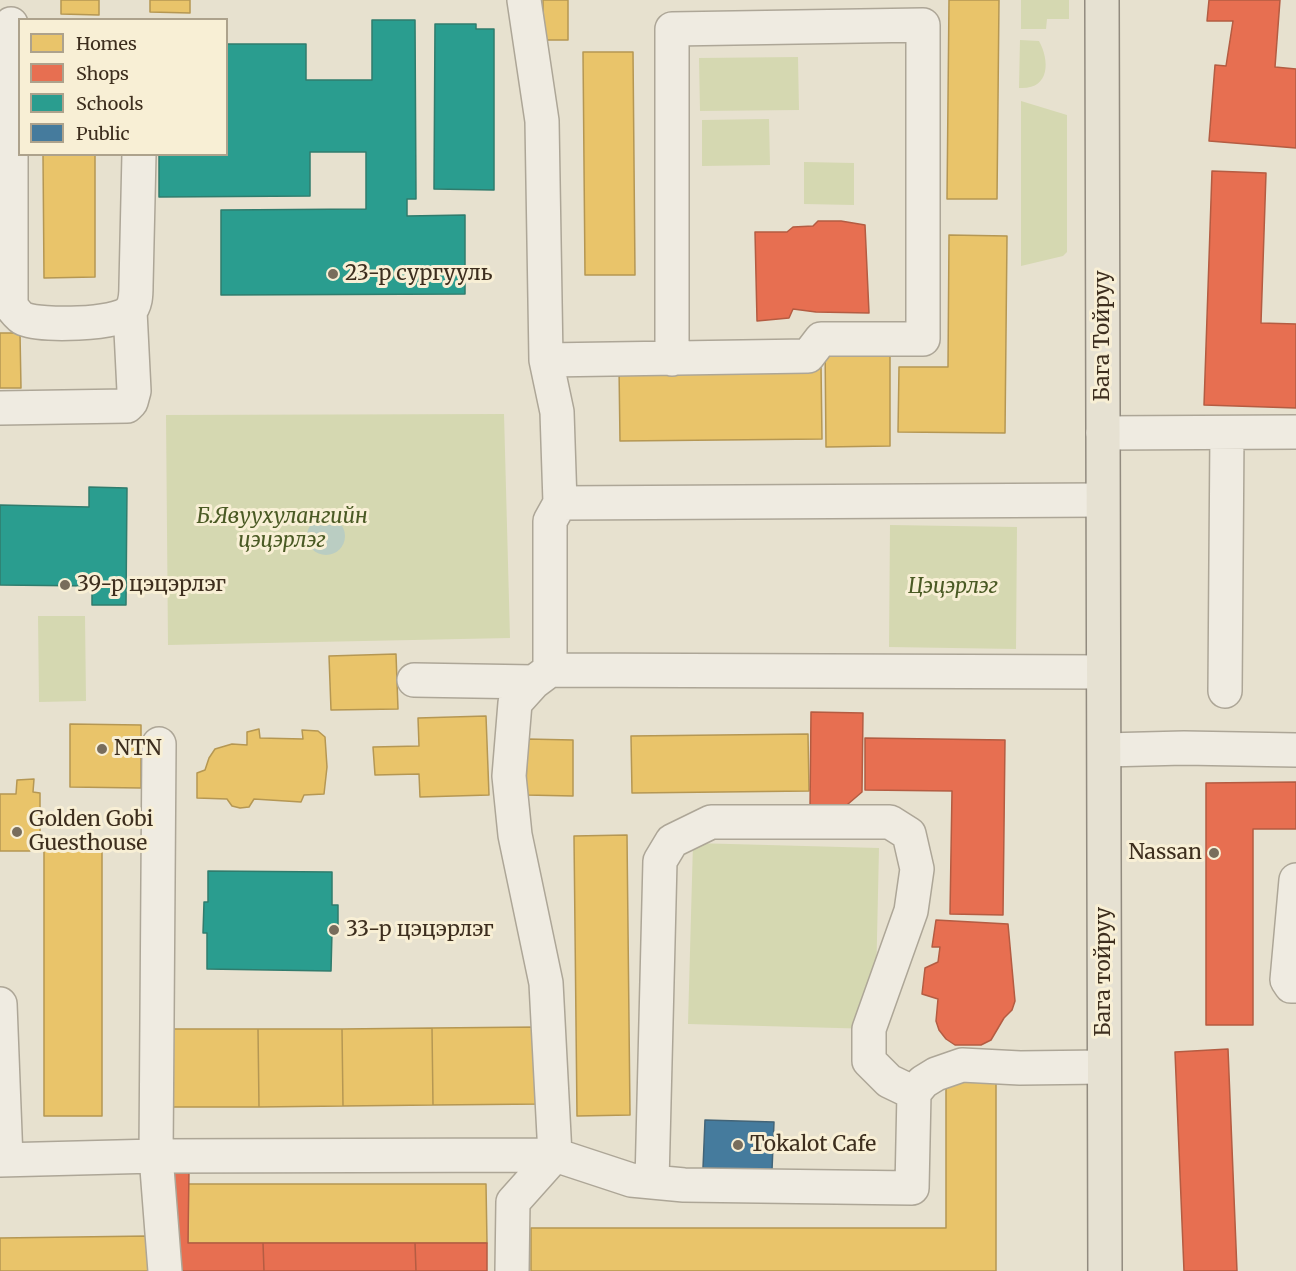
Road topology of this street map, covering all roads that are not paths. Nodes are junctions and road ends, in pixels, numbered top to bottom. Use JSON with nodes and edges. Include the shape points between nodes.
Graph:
{"nodes":[{"id":1,"x":524,"y":0,"type":"edge"},
{"id":2,"x":1102,"y":0,"type":"edge"},
{"id":3,"x":10,"y":24,"type":"edge"},
{"id":4,"x":139,"y":156,"type":"edge"},
{"id":5,"x":5,"y":306,"type":"edge"},
{"id":6,"x":130,"y":311,"type":"junction"},
{"id":7,"x":672,"y":358,"type":"junction"},
{"id":8,"x":546,"y":360,"type":"junction"},
{"id":9,"x":0,"y":408,"type":"edge"},
{"id":10,"x":1296,"y":432,"type":"edge"},
{"id":11,"x":1227,"y":433,"type":"junction"},
{"id":12,"x":1103,"y":434,"type":"junction"},
{"id":13,"x":1102,"y":500,"type":"junction"},
{"id":14,"x":560,"y":503,"type":"junction"},
{"id":15,"x":1103,"y":672,"type":"junction"},
{"id":16,"x":542,"y":676,"type":"junction"},
{"id":17,"x":414,"y":680,"type":"dead end"},
{"id":18,"x":1225,"y":691,"type":"dead end"},
{"id":19,"x":159,"y":744,"type":"dead end"},
{"id":20,"x":1105,"y":750,"type":"junction"},
{"id":21,"x":1296,"y":750,"type":"edge"},
{"id":22,"x":1296,"y":880,"type":"edge"},
{"id":23,"x":1296,"y":986,"type":"edge"},
{"id":24,"x":0,"y":1004,"type":"edge"},
{"id":25,"x":1103,"y":1066,"type":"junction"},
{"id":26,"x":914,"y":1093,"type":"junction"},
{"id":27,"x":555,"y":1155,"type":"junction"},
{"id":28,"x":156,"y":1156,"type":"junction"},
{"id":29,"x":3,"y":1160,"type":"edge"},
{"id":30,"x":651,"y":1182,"type":"junction"},
{"id":31,"x":165,"y":1271,"type":"edge"},
{"id":32,"x":512,"y":1271,"type":"edge"},
{"id":33,"x":1105,"y":1271,"type":"edge"}],
"edges":[{"from":1,"to":8,"type":"street","via":[[542,121]]},
{"from":2,"to":12,"type":"main road","name":"Бага Тойруу"},
{"from":3,"to":5,"type":"street"},
{"from":4,"to":6,"type":"street","via":[[136,285]]},
{"from":5,"to":6,"type":"street","via":[[22,319],[45,322],[120,318]]},
{"from":6,"to":9,"type":"street","via":[[134,391],[127,406]]},
{"from":7,"to":7,"type":"street","via":[[808,356],[821,339],[923,339],[923,25],[672,29]]},
{"from":7,"to":8,"type":"street"},
{"from":8,"to":14,"type":"street","via":[[557,412]]},
{"from":10,"to":11,"type":"street"},
{"from":11,"to":12,"type":"street"},
{"from":11,"to":18,"type":"street"},
{"from":12,"to":13,"type":"main road","name":"Бага Тойруу"},
{"from":13,"to":14,"type":"street"},
{"from":13,"to":15,"type":"main road","name":"Бага Тойруу"},
{"from":14,"to":16,"type":"street","via":[[550,521]]},
{"from":15,"to":16,"type":"street"},
{"from":15,"to":20,"type":"main road","name":"Бага тойруу"},
{"from":16,"to":17,"type":"street"},
{"from":16,"to":27,"type":"street","via":[[515,703],[509,776],[515,836],[546,983]]},
{"from":19,"to":28,"type":"street"},
{"from":20,"to":21,"type":"street"},
{"from":20,"to":25,"type":"main road","name":"Бага тойруу"},
{"from":22,"to":23,"type":"street","via":[[1287,980]]},
{"from":24,"to":29,"type":"street"},
{"from":25,"to":26,"type":"street","via":[[962,1065],[936,1074]]},
{"from":25,"to":33,"type":"main road","name":"Бага тойруу"},
{"from":26,"to":30,"type":"street","via":[[912,1188]]},
{"from":26,"to":30,"type":"street","via":[[889,1081],[869,1061],[869,1029],[911,911],[917,869],[909,834],[891,822],[711,822],[672,841],[660,861]]},
{"from":27,"to":28,"type":"street"},
{"from":27,"to":30,"type":"street","via":[[631,1180]]},
{"from":27,"to":32,"type":"street","via":[[513,1202]]},
{"from":28,"to":29,"type":"street"},
{"from":28,"to":31,"type":"street"}]}
